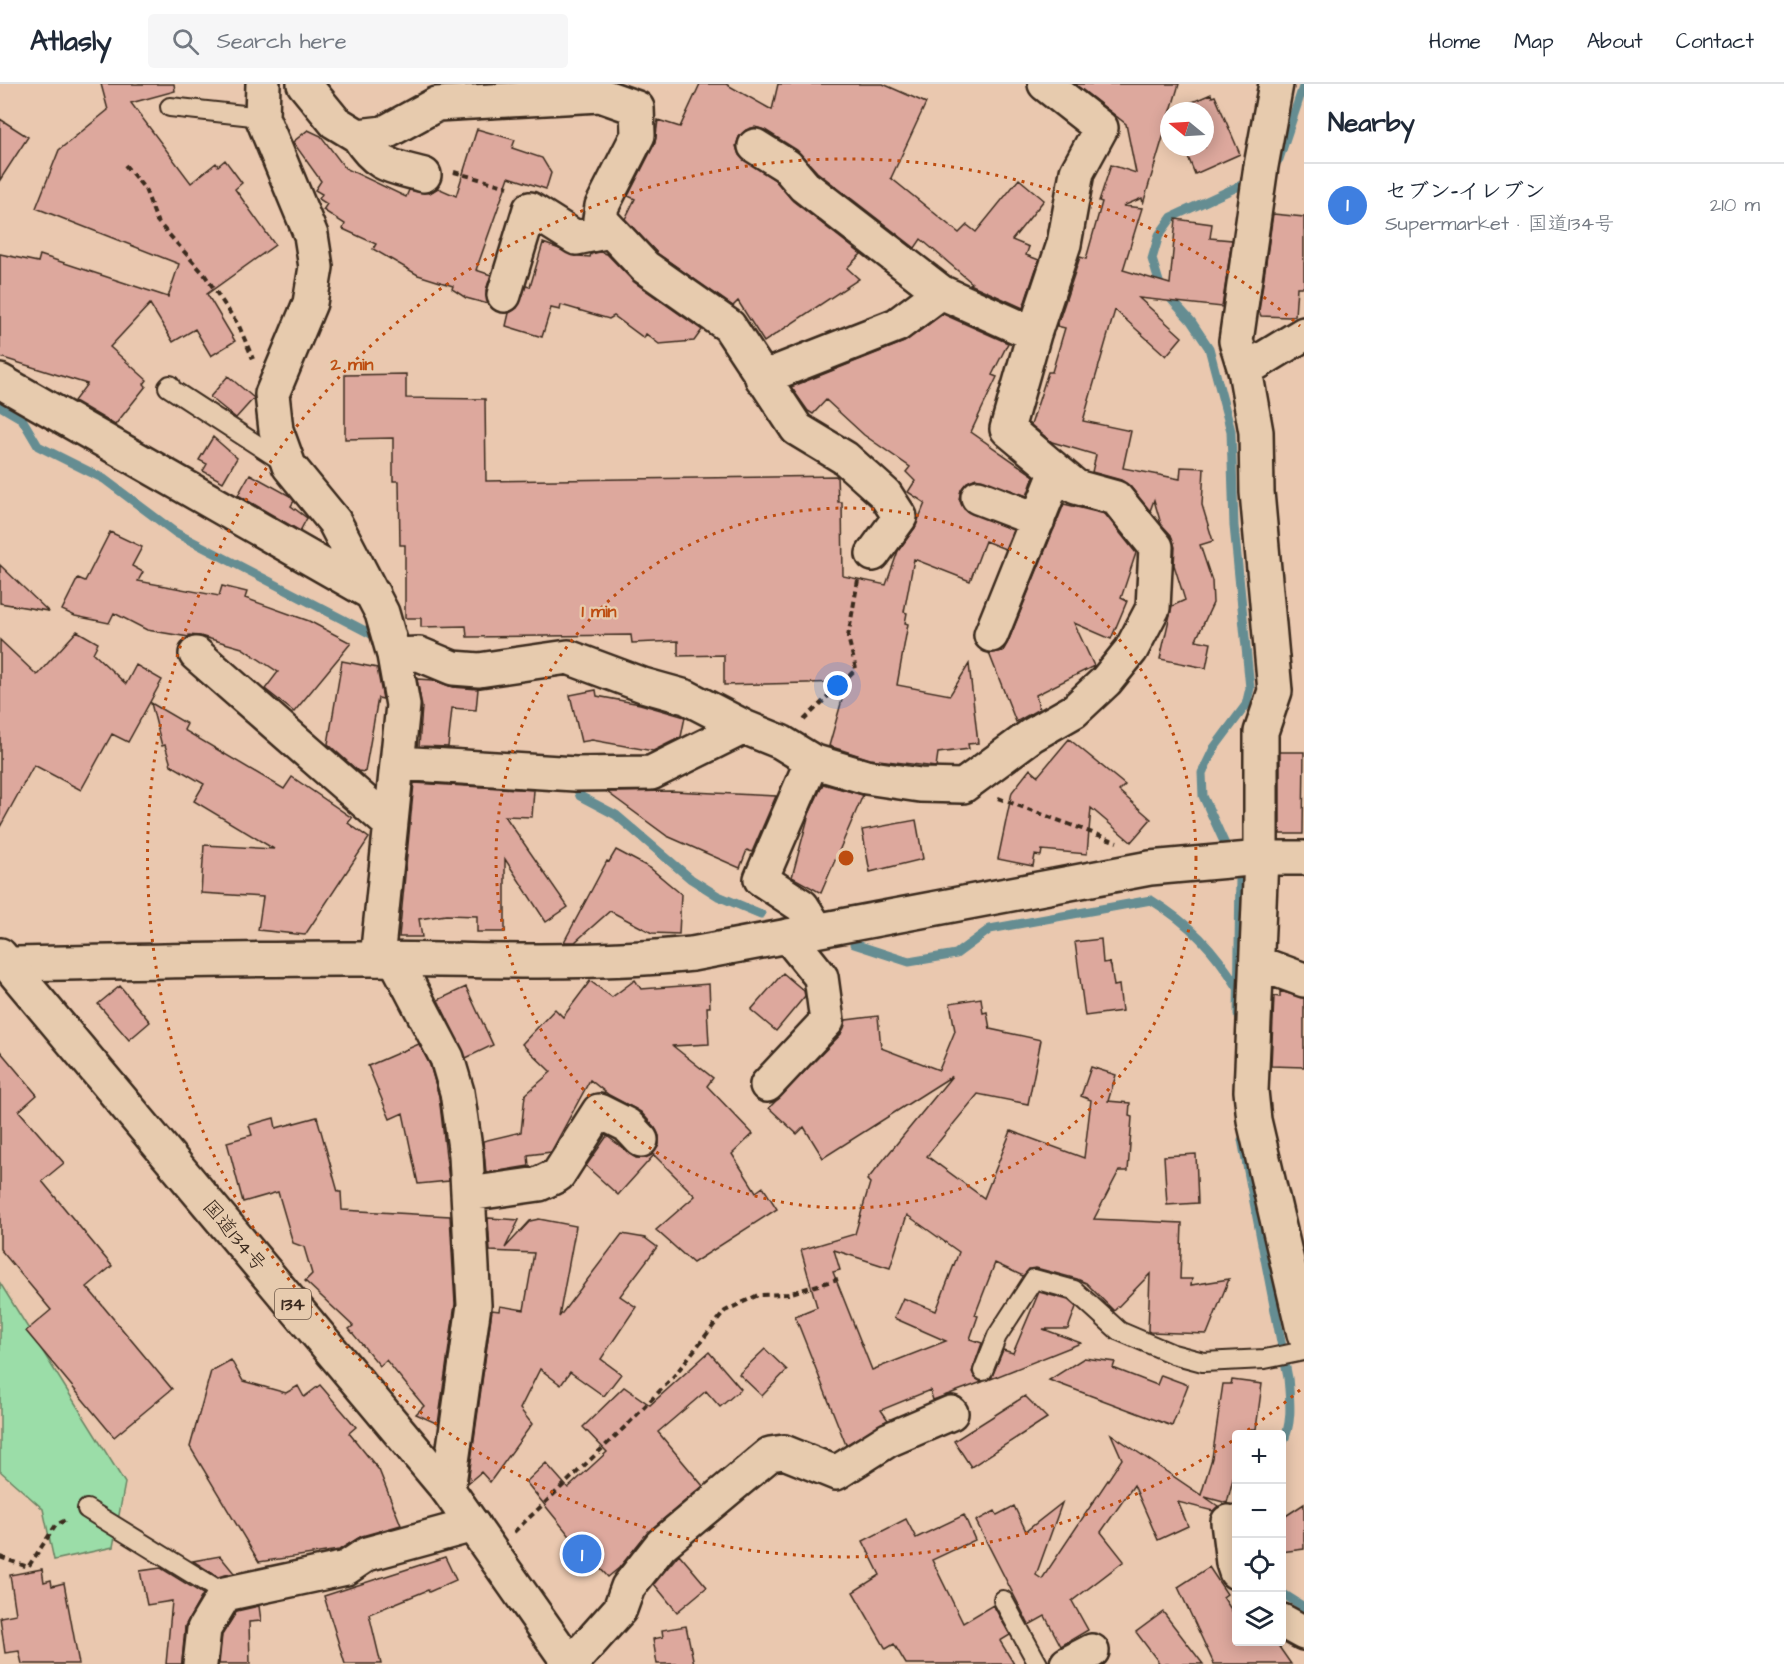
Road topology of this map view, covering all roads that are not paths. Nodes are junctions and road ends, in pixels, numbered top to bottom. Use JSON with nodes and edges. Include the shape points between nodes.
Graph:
{"nodes":[{"id":1,"x":263,"y":84,"type":"edge"},
{"id":2,"x":304,"y":84,"type":"edge"},
{"id":3,"x":1045,"y":84,"type":"edge"},
{"id":4,"x":1276,"y":84,"type":"edge"},
{"id":5,"x":602,"y":89,"type":"edge"},
{"id":6,"x":170,"y":107,"type":"dead end"},
{"id":7,"x":262,"y":117,"type":"junction"},
{"id":8,"x":358,"y":136,"type":"junction"},
{"id":9,"x":755,"y":146,"type":"dead end"},
{"id":10,"x":437,"y":173,"type":"road end"},
{"id":11,"x":610,"y":231,"type":"junction"},
{"id":12,"x":941,"y":292,"type":"junction"},
{"id":13,"x":504,"y":295,"type":"dead end"},
{"id":14,"x":1034,"y":334,"type":"junction"},
{"id":15,"x":1304,"y":334,"type":"edge"},
{"id":16,"x":1245,"y":370,"type":"junction"},
{"id":17,"x":762,"y":378,"type":"junction"},
{"id":18,"x":0,"y":381,"type":"edge"},
{"id":19,"x":170,"y":385,"type":"dead end"},
{"id":20,"x":289,"y":466,"type":"junction"},
{"id":21,"x":1057,"y":471,"type":"junction"},
{"id":22,"x":978,"y":496,"type":"dead end"},
{"id":23,"x":1038,"y":520,"type":"junction"},
{"id":24,"x":873,"y":554,"type":"road end"},
{"id":25,"x":373,"y":594,"type":"junction"},
{"id":26,"x":991,"y":635,"type":"dead end"},
{"id":27,"x":196,"y":654,"type":"dead end"},
{"id":28,"x":394,"y":655,"type":"junction"},
{"id":29,"x":744,"y":727,"type":"junction"},
{"id":30,"x":812,"y":761,"type":"junction"},
{"id":31,"x":398,"y":763,"type":"junction"},
{"id":32,"x":389,"y":823,"type":"junction"},
{"id":33,"x":1304,"y":858,"type":"edge"},
{"id":34,"x":1244,"y":859,"type":"junction"},
{"id":35,"x":803,"y":933,"type":"junction"},
{"id":36,"x":4,"y":959,"type":"edge"},
{"id":37,"x":386,"y":960,"type":"junction"},
{"id":38,"x":1258,"y":963,"type":"junction"},
{"id":39,"x":1304,"y":980,"type":"edge"},
{"id":40,"x":767,"y":1086,"type":"dead end"},
{"id":41,"x":641,"y":1140,"type":"dead end"},
{"id":42,"x":469,"y":1194,"type":"junction"},
{"id":43,"x":1301,"y":1346,"type":"edge"},
{"id":44,"x":983,"y":1371,"type":"dead end"},
{"id":45,"x":951,"y":1413,"type":"dead end"},
{"id":46,"x":447,"y":1490,"type":"junction"},
{"id":47,"x":87,"y":1509,"type":"road end"},
{"id":48,"x":1228,"y":1522,"type":"dead end"},
{"id":49,"x":480,"y":1535,"type":"junction"},
{"id":50,"x":1232,"y":1555,"type":"edge"},
{"id":51,"x":225,"y":1594,"type":"junction"},
{"id":52,"x":1003,"y":1600,"type":"dead end"},
{"id":53,"x":1286,"y":1624,"type":"edge"},
{"id":54,"x":1304,"y":1633,"type":"edge"},
{"id":55,"x":200,"y":1664,"type":"edge"},
{"id":56,"x":571,"y":1664,"type":"edge"},
{"id":57,"x":1038,"y":1664,"type":"edge"}],
"edges":[{"from":1,"to":7,"type":"main road"},
{"from":2,"to":8,"type":"main road","via":[[335,122]]},
{"from":3,"to":14,"type":"main road","via":[[1101,128],[1077,172],[1064,244]]},
{"from":4,"to":16,"type":"main road","via":[[1236,341]]},
{"from":5,"to":8,"type":"main road","via":[[437,104],[384,133]]},
{"from":5,"to":11,"type":"main road","via":[[637,108],[638,135],[602,206],[600,219]]},
{"from":6,"to":7,"type":"lane"},
{"from":7,"to":20,"type":"main road","via":[[311,235],[316,267],[310,303],[272,394],[276,430]]},
{"from":8,"to":10,"type":"main road","via":[[370,156],[387,165]]},
{"from":9,"to":12,"type":"main road","via":[[787,166],[804,186]]},
{"from":11,"to":13,"type":"main road","via":[[576,238],[530,209]]},
{"from":11,"to":17,"type":"main road","via":[[645,267],[729,326]]},
{"from":12,"to":14,"type":"main road"},
{"from":12,"to":17,"type":"main road","via":[[897,325]]},
{"from":14,"to":21,"type":"main road","via":[[1007,429]]},
{"from":15,"to":16,"type":"main road"},
{"from":16,"to":34,"type":"main road","via":[[1256,432],[1257,492],[1275,691],[1261,732]]},
{"from":17,"to":24,"type":"main road","via":[[797,429],[845,458],[885,494],[900,517]]},
{"from":18,"to":25,"type":"main road"},
{"from":19,"to":20,"type":"lane"},
{"from":20,"to":25,"type":"main road","via":[[334,521]]},
{"from":21,"to":23,"type":"main road"},
{"from":21,"to":30,"type":"main road","via":[[1076,487],[1116,498],[1156,547],[1153,608],[1131,650],[1106,681],[1074,711],[1032,735],[963,786],[866,777]]},
{"from":22,"to":23,"type":"main road"},
{"from":23,"to":26,"type":"main road"},
{"from":25,"to":28,"type":"main road"},
{"from":27,"to":32,"type":"main road"},
{"from":28,"to":29,"type":"main road","via":[[419,654],[453,668],[479,670],[568,657],[686,697]]},
{"from":28,"to":31,"type":"main road","via":[[403,705]]},
{"from":29,"to":30,"type":"main road","via":[[781,742]]},
{"from":29,"to":31,"type":"main road","via":[[651,773],[575,774]]},
{"from":30,"to":35,"type":"main road","via":[[761,879],[801,906]]},
{"from":31,"to":32,"type":"main road"},
{"from":32,"to":37,"type":"main road"},
{"from":33,"to":34,"type":"main road"},
{"from":34,"to":35,"type":"main road","via":[[1150,868]]},
{"from":34,"to":38,"type":"main road"},
{"from":35,"to":37,"type":"main road","via":[[692,954],[634,960]]},
{"from":35,"to":40,"type":"main road","via":[[821,977],[827,1021]]},
{"from":36,"to":37,"type":"main road"},
{"from":36,"to":46,"type":"main road","name":"国道134号","number":"134"},
{"from":37,"to":42,"type":"main road","via":[[447,1058],[457,1092]]},
{"from":38,"to":39,"type":"main road"},
{"from":38,"to":43,"type":"main road","via":[[1251,1091],[1254,1120]]},
{"from":41,"to":42,"type":"main road","via":[[627,1125],[599,1111],[558,1175],[539,1184]]},
{"from":42,"to":46,"type":"main road","via":[[474,1305]]},
{"from":43,"to":44,"type":"lane","via":[[1265,1359],[1212,1363],[1173,1354],[1119,1331],[1074,1290],[1034,1278],[997,1336]]},
{"from":45,"to":56,"type":"main road","via":[[888,1440],[836,1473],[784,1452],[770,1454],[661,1545],[628,1587],[620,1609]]},
{"from":46,"to":49,"type":"main road","name":"国道134号","number":"134"},
{"from":47,"to":51,"type":"lane"},
{"from":48,"to":50,"type":"main road"},
{"from":49,"to":51,"type":"main road","via":[[367,1554],[345,1568]]},
{"from":49,"to":56,"type":"main road","name":"国道134号","number":"134"},
{"from":51,"to":55,"type":"main road","via":[[204,1629]]},
{"from":52,"to":57,"type":"lane"},
{"from":53,"to":54,"type":"main road"}]}
